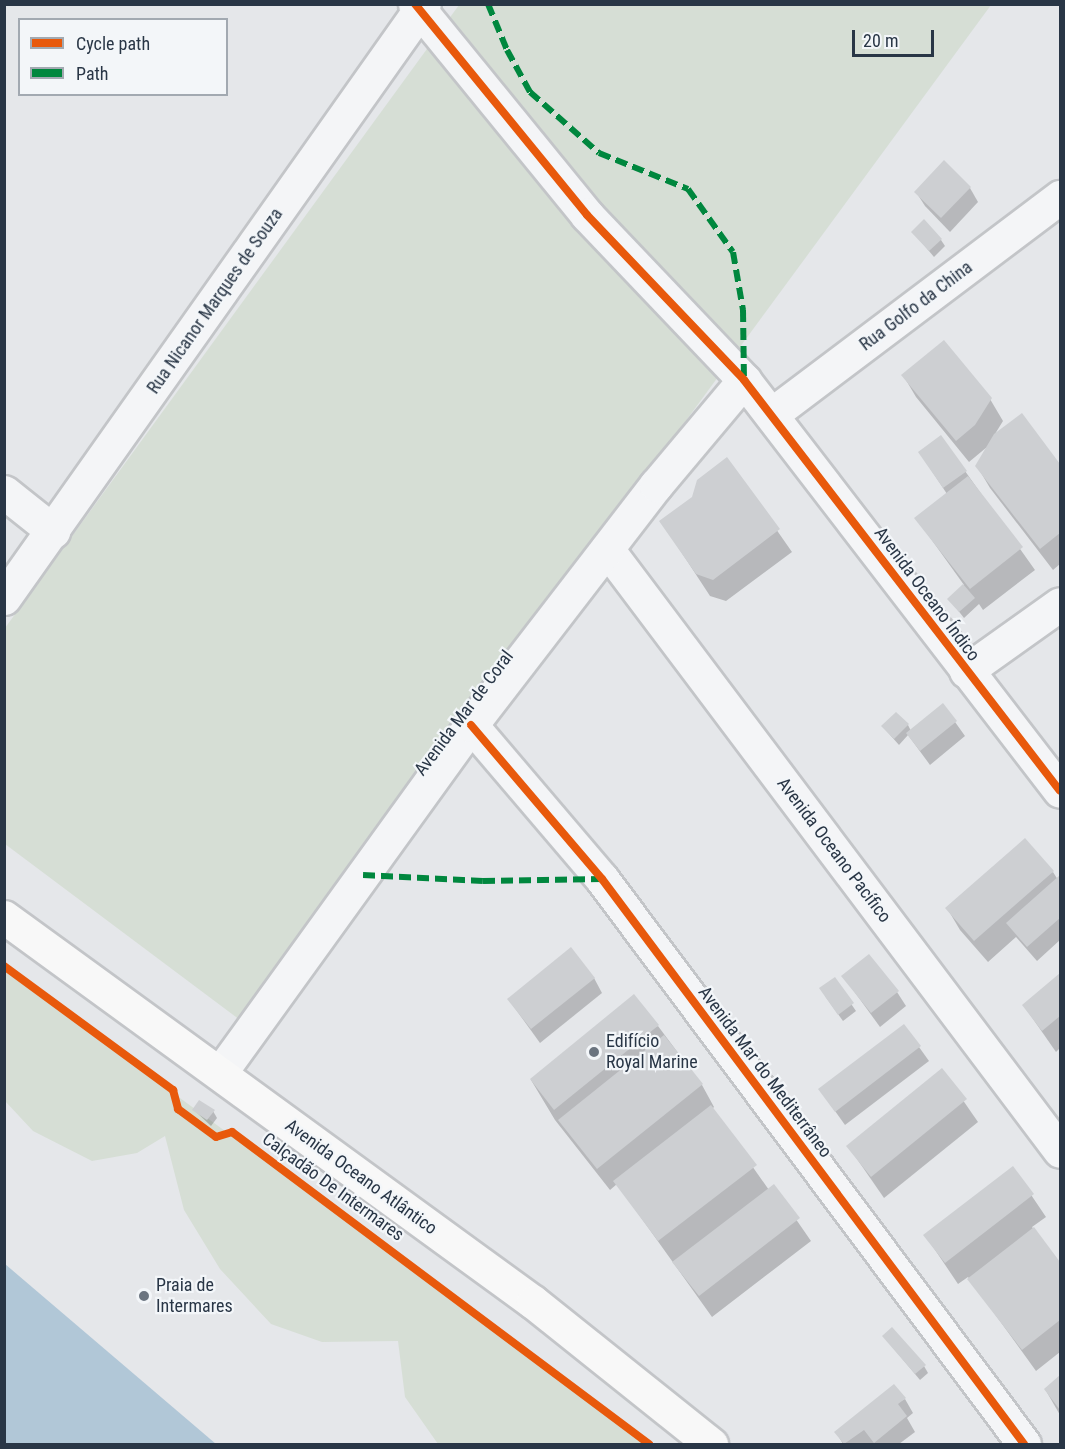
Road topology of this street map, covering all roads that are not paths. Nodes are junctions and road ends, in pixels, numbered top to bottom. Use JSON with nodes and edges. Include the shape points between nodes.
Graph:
{"nodes":[{"id":1,"x":420,"y":6,"type":"edge"},
{"id":2,"x":1060,"y":197,"type":"edge"},
{"id":3,"x":744,"y":380,"type":"junction"},
{"id":4,"x":772,"y":414,"type":"junction"},
{"id":5,"x":4,"y":492,"type":"edge"},
{"id":6,"x":53,"y":531,"type":"junction"},
{"id":7,"x":607,"y":549,"type":"junction"},
{"id":8,"x":4,"y":598,"type":"edge"},
{"id":9,"x":1060,"y":604,"type":"edge"},
{"id":10,"x":966,"y":671,"type":"junction"},
{"id":11,"x":471,"y":725,"type":"junction"},
{"id":12,"x":1060,"y":791,"type":"edge"},
{"id":13,"x":4,"y":917,"type":"edge"},
{"id":14,"x":219,"y":1073,"type":"junction"},
{"id":15,"x":1060,"y":1151,"type":"edge"},
{"id":16,"x":711,"y":1444,"type":"edge"},
{"id":17,"x":1024,"y":1444,"type":"edge"}],
"edges":[{"from":1,"to":3,"type":"street","name":"Avenida Oceano Índico","via":[[587,215]]},
{"from":1,"to":6,"type":"street","name":"Rua Nicanor Marques de Souza"},
{"from":2,"to":4,"type":"street","name":"Rua Golfo da China"},
{"from":3,"to":4,"type":"street","name":"Avenida Oceano Índico"},
{"from":3,"to":7,"type":"street","name":"Avenida Mar de Coral"},
{"from":4,"to":10,"type":"street","name":"Avenida Oceano Índico"},
{"from":5,"to":6,"type":"street"},
{"from":6,"to":8,"type":"street","name":"Rua Nicanor Marques de Souza"},
{"from":7,"to":11,"type":"street","name":"Avenida Mar de Coral"},
{"from":7,"to":15,"type":"street","name":"Avenida Oceano Pacífico"},
{"from":9,"to":10,"type":"street"},
{"from":10,"to":12,"type":"street","name":"Avenida Oceano Índico"},
{"from":11,"to":14,"type":"street","name":"Avenida Mar de Coral"},
{"from":11,"to":17,"type":"street","name":"Avenida Mar do Mediterrâneo","via":[[602,879]]},
{"from":13,"to":14,"type":"main road","name":"Avenida Oceano Atlântico"},
{"from":14,"to":16,"type":"main road","name":"Avenida Oceano Atlântico","via":[[533,1302]]}]}
